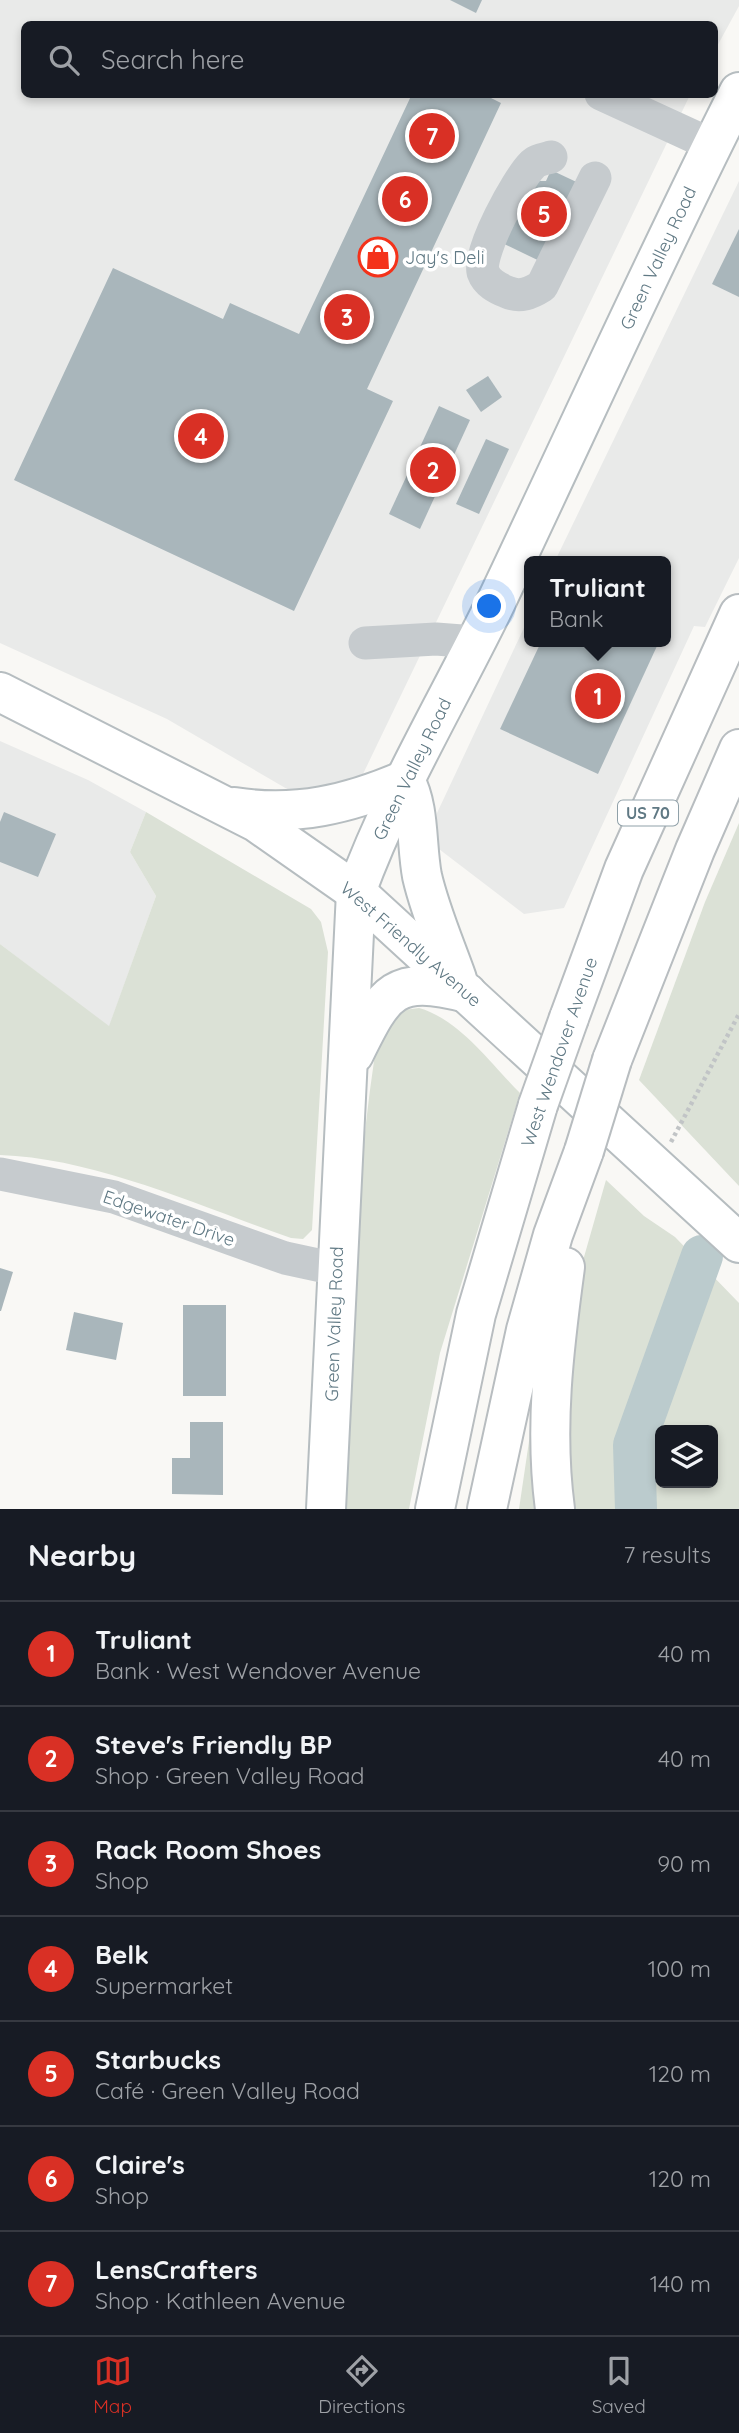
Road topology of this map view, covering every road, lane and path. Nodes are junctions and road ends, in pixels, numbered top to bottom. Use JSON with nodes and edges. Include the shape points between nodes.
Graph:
{"nodes":[{"id":1,"x":739,"y":92,"type":"edge"},
{"id":2,"x":610,"y":98,"type":"edge"},
{"id":3,"x":712,"y":145,"type":"junction"},
{"id":4,"x":551,"y":157,"type":"dead end"},
{"id":5,"x":595,"y":178,"type":"dead end"},
{"id":6,"x":739,"y":614,"type":"edge"},
{"id":7,"x":475,"y":642,"type":"junction"},
{"id":8,"x":365,"y":643,"type":"dead end"},
{"id":9,"x":0,"y":692,"type":"edge"},
{"id":10,"x":739,"y":749,"type":"edge"},
{"id":11,"x":405,"y":780,"type":"junction"},
{"id":12,"x":222,"y":804,"type":"junction"},
{"id":13,"x":356,"y":892,"type":"junction"},
{"id":14,"x":464,"y":990,"type":"junction"},
{"id":15,"x":739,"y":1014,"type":"edge"},
{"id":16,"x":347,"y":1068,"type":"junction"},
{"id":17,"x":581,"y":1159,"type":"junction"},
{"id":18,"x":657,"y":1168,"type":"junction"},
{"id":19,"x":0,"y":1174,"type":"edge"},
{"id":20,"x":739,"y":1242,"type":"edge"},
{"id":21,"x":336,"y":1269,"type":"junction"},
{"id":22,"x":326,"y":1509,"type":"edge"},
{"id":23,"x":435,"y":1509,"type":"edge"},
{"id":24,"x":487,"y":1509,"type":"edge"},
{"id":25,"x":555,"y":1509,"type":"edge"}],
"edges":[{"from":1,"to":3,"type":"main road","name":"Green Valley Road"},
{"from":2,"to":3,"type":"street"},
{"from":3,"to":7,"type":"main road","name":"Green Valley Road"},
{"from":4,"to":5,"type":"street","via":[[533,163],[521,179],[483,253],[483,271],[490,283],[510,294],[530,294],[542,286]]},
{"from":6,"to":23,"type":"main road","name":"West Wendover Avenue","number":"US 70","bridge":true,"via":[[624,869],[538,1105],[476,1314]]},
{"from":7,"to":8,"type":"street"},
{"from":7,"to":11,"type":"main road","name":"Green Valley Road"},
{"from":9,"to":12,"type":"main road","name":"West Friendly Avenue"},
{"from":10,"to":17,"type":"main road","number":"US 70","bridge":true,"via":[[612,1060]]},
{"from":11,"to":12,"type":"main road","via":[[363,798],[309,811]]},
{"from":11,"to":13,"type":"main road","name":"Green Valley Road"},
{"from":11,"to":14,"type":"main road","via":[[414,797],[424,882]]},
{"from":12,"to":13,"type":"main road","name":"West Friendly Avenue","via":[[256,822]]},
{"from":13,"to":14,"type":"main road","name":"West Friendly Avenue"},
{"from":13,"to":16,"type":"main road","name":"Green Valley Road"},
{"from":14,"to":16,"type":"main road","via":[[421,984],[393,993],[381,1004]]},
{"from":14,"to":18,"type":"main road","name":"West Friendly Avenue"},
{"from":15,"to":18,"type":"path"},
{"from":16,"to":21,"type":"main road","name":"Green Valley Road"},
{"from":17,"to":24,"type":"main road","number":"US 70","via":[[526,1330]]},
{"from":17,"to":25,"type":"main road","via":[[556,1331],[550,1412]]},
{"from":18,"to":20,"type":"main road","name":"West Friendly Avenue"},
{"from":19,"to":21,"type":"street","name":"Edgewater Drive","via":[[114,1197],[285,1258]]},
{"from":21,"to":22,"type":"main road","name":"Green Valley Road"}]}
